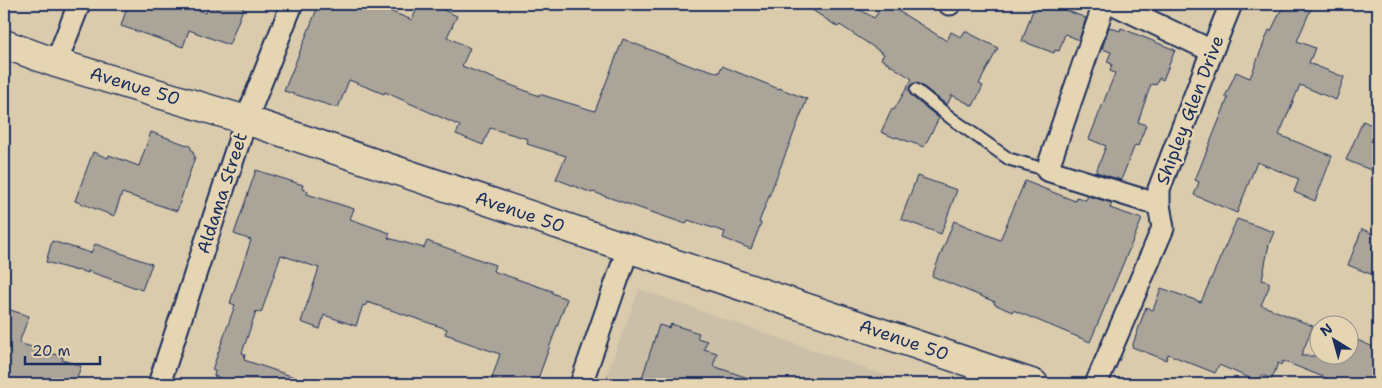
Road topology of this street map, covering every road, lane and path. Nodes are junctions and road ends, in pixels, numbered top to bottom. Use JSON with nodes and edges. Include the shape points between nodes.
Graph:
{"nodes":[{"id":1,"x":79,"y":4,"type":"edge"},
{"id":2,"x":292,"y":4,"type":"edge"},
{"id":3,"x":1104,"y":4,"type":"edge"},
{"id":4,"x":1114,"y":4,"type":"edge"},
{"id":5,"x":1231,"y":4,"type":"edge"},
{"id":6,"x":4,"y":44,"type":"edge"},
{"id":7,"x":1212,"y":51,"type":"junction"},
{"id":8,"x":56,"y":63,"type":"junction"},
{"id":9,"x":916,"y":90,"type":"dead end"},
{"id":10,"x":246,"y":120,"type":"junction"},
{"id":11,"x":1047,"y":170,"type":"junction"},
{"id":12,"x":1158,"y":205,"type":"junction"},
{"id":13,"x":628,"y":249,"type":"junction"},
{"id":14,"x":159,"y":384,"type":"edge"},
{"id":15,"x":581,"y":384,"type":"edge"},
{"id":16,"x":1034,"y":384,"type":"edge"},
{"id":17,"x":1096,"y":384,"type":"edge"}],
"edges":[{"from":1,"to":8,"type":"street"},
{"from":2,"to":10,"type":"street","name":"Aldama Street"},
{"from":3,"to":11,"type":"street"},
{"from":4,"to":7,"type":"street"},
{"from":5,"to":7,"type":"street","name":"Shipley Glen Drive"},
{"from":6,"to":8,"type":"street","name":"Avenue 50"},
{"from":7,"to":12,"type":"street","name":"Shipley Glen Drive","via":[[1159,188]]},
{"from":8,"to":10,"type":"street","name":"Avenue 50"},
{"from":9,"to":11,"type":"lane","via":[[1009,159]]},
{"from":10,"to":13,"type":"street","name":"Avenue 50"},
{"from":10,"to":14,"type":"street","name":"Aldama Street"},
{"from":11,"to":12,"type":"street"},
{"from":12,"to":17,"type":"street","name":"Shipley Glen Drive","via":[[1162,228]]},
{"from":13,"to":15,"type":"street"},
{"from":13,"to":16,"type":"street","name":"Avenue 50"}]}
